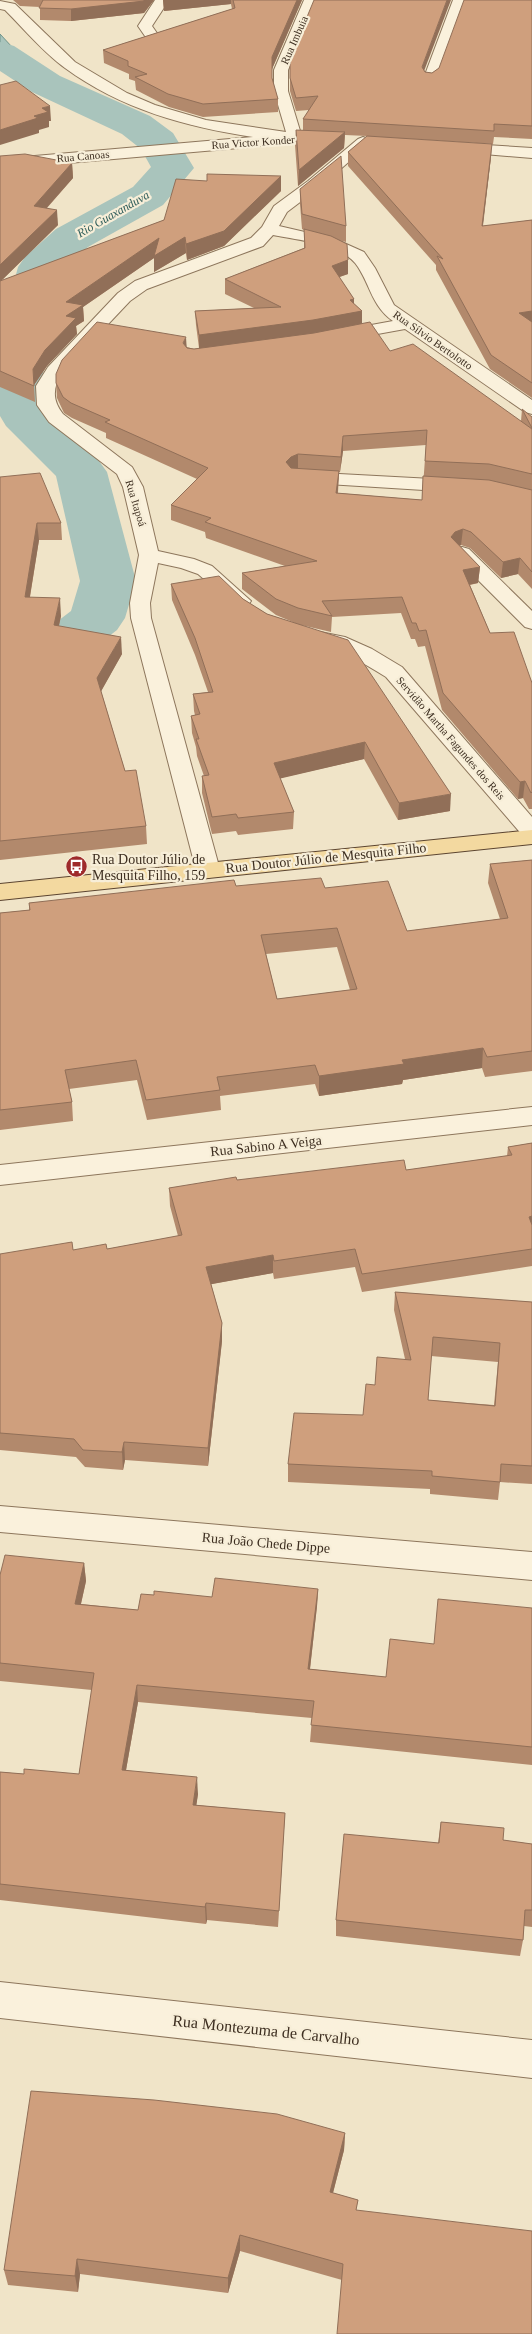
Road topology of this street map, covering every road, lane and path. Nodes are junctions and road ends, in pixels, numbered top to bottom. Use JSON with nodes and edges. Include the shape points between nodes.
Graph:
{"nodes":[{"id":1,"x":162,"y":0,"type":"edge"},
{"id":2,"x":311,"y":0,"type":"edge"},
{"id":3,"x":460,"y":0,"type":"edge"},
{"id":4,"x":8,"y":4,"type":"edge"},
{"id":5,"x":152,"y":36,"type":"edge"},
{"id":6,"x":430,"y":80,"type":"edge"},
{"id":7,"x":295,"y":138,"type":"junction"},
{"id":8,"x":363,"y":142,"type":"junction"},
{"id":9,"x":383,"y":144,"type":"edge"},
{"id":10,"x":443,"y":147,"type":"edge"},
{"id":11,"x":136,"y":151,"type":"joint"},
{"id":12,"x":532,"y":153,"type":"edge"},
{"id":13,"x":0,"y":164,"type":"edge"},
{"id":14,"x":269,"y":230,"type":"junction"},
{"id":15,"x":408,"y":323,"type":"junction"},
{"id":16,"x":322,"y":340,"type":"edge"},
{"id":17,"x":532,"y":408,"type":"edge"},
{"id":18,"x":298,"y":478,"type":"edge"},
{"id":19,"x":532,"y":498,"type":"edge"},
{"id":20,"x":462,"y":553,"type":"edge"},
{"id":21,"x":149,"y":555,"type":"junction"},
{"id":22,"x":260,"y":616,"type":"edge"},
{"id":23,"x":532,"y":623,"type":"edge"},
{"id":24,"x":300,"y":633,"type":"edge"},
{"id":25,"x":532,"y":832,"type":"edge"},
{"id":26,"x":532,"y":837,"type":"edge"},
{"id":27,"x":208,"y":870,"type":"junction"},
{"id":28,"x":0,"y":892,"type":"edge"},
{"id":29,"x":532,"y":1116,"type":"edge"},
{"id":30,"x":0,"y":1175,"type":"edge"},
{"id":31,"x":0,"y":1519,"type":"edge"},
{"id":32,"x":532,"y":1566,"type":"edge"},
{"id":33,"x":0,"y":2000,"type":"edge"},
{"id":34,"x":532,"y":2059,"type":"edge"}],
"edges":[{"from":1,"to":5,"type":"street","via":[[145,26]]},
{"from":2,"to":7,"type":"street","name":"Rua Imbuia","via":[[281,70],[281,91]]},
{"from":3,"to":6,"type":"street"},
{"from":4,"to":7,"type":"street","via":[[71,66],[138,105],[207,126]]},
{"from":7,"to":8,"type":"street","name":"Rua Victor Konder"},
{"from":7,"to":11,"type":"street","name":"Rua Victor Konder"},
{"from":8,"to":9,"type":"street","name":"Rua Victor Konder"},
{"from":8,"to":14,"type":"street","via":[[280,209]]},
{"from":10,"to":12,"type":"street"},
{"from":11,"to":13,"type":"street","name":"Rua Canoas"},
{"from":14,"to":15,"type":"street","name":"Rua Sílvio Bertolotto","via":[[328,243],[358,256],[379,298]]},
{"from":14,"to":21,"type":"street","name":"Rua Itapoá","via":[[257,242],[141,285],[124,297],[54,371],[45,386],[46,405],[56,418],[125,471],[139,507]]},
{"from":15,"to":16,"type":"street"},
{"from":15,"to":17,"type":"street","name":"Rua Sílvio Bertolotto"},
{"from":18,"to":19,"type":"street","via":[[488,488]]},
{"from":20,"to":23,"type":"street"},
{"from":21,"to":22,"type":"street","via":[[205,570]]},
{"from":21,"to":27,"type":"street","name":"Rua Itapoá","via":[[140,603],[141,618]]},
{"from":24,"to":25,"type":"street","name":"Servidão Martha Fagundes dos Reis","via":[[337,642],[394,672]]},
{"from":26,"to":27,"type":"main road","name":"Rua Doutor Júlio de Mesquita Filho"},
{"from":27,"to":28,"type":"main road","name":"Rua Doutor Júlio de Mesquita Filho"},
{"from":29,"to":30,"type":"street","name":"Rua Sabino A Veiga"},
{"from":31,"to":32,"type":"street","name":"Rua João Chede Dippe"},
{"from":33,"to":34,"type":"street","name":"Rua Montezuma de Carvalho"}]}
